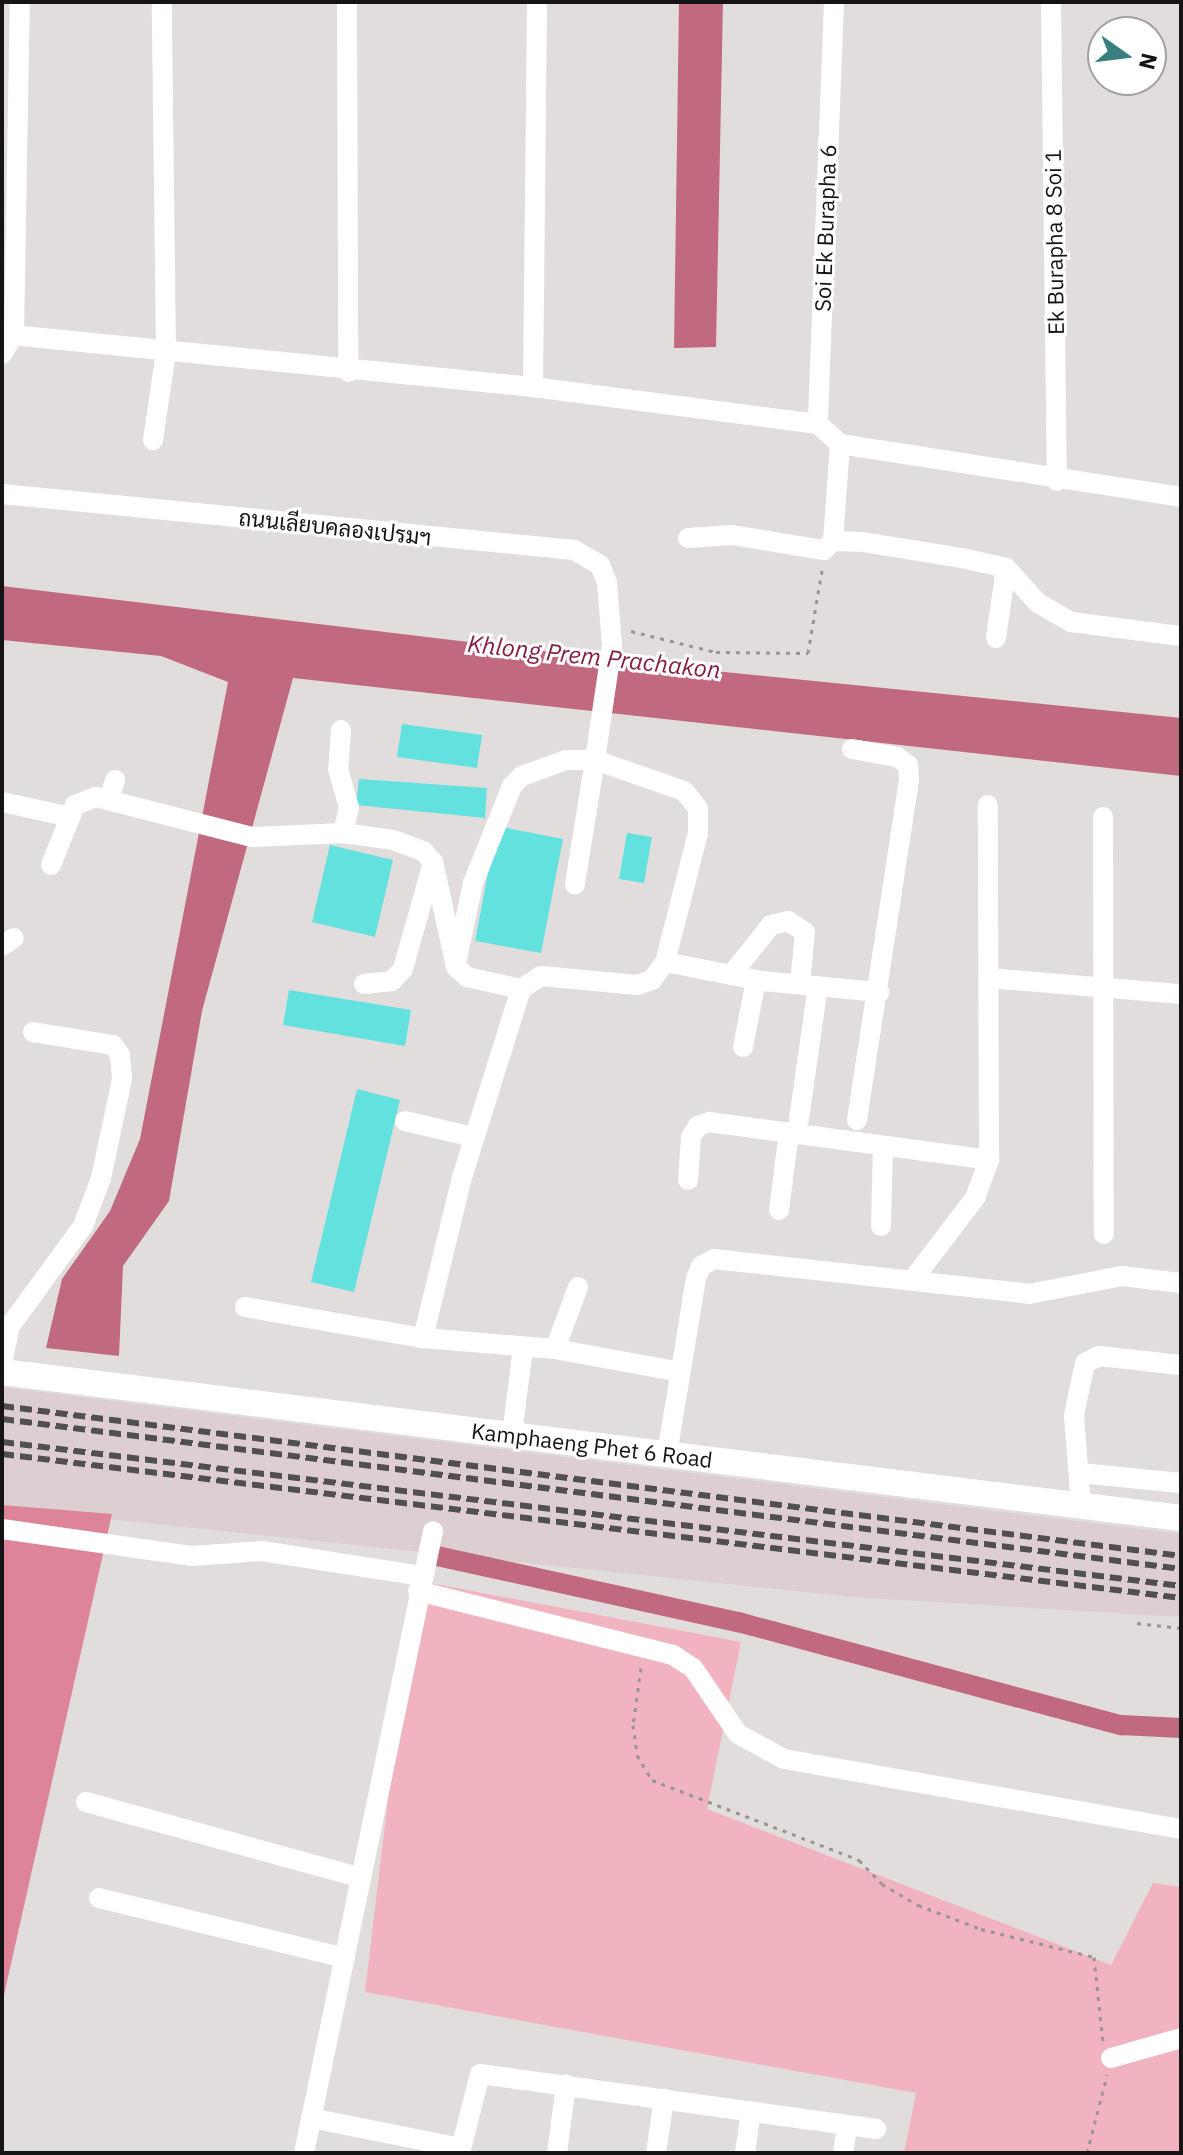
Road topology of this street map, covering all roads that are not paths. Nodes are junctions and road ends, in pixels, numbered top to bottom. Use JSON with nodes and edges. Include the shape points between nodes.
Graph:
{"nodes":[{"id":1,"x":20,"y":2,"type":"edge"},
{"id":2,"x":162,"y":2,"type":"edge"},
{"id":3,"x":347,"y":2,"type":"edge"},
{"id":4,"x":537,"y":2,"type":"edge"},
{"id":5,"x":834,"y":2,"type":"edge"},
{"id":6,"x":1051,"y":2,"type":"edge"},
{"id":7,"x":8,"y":334,"type":"edge"},
{"id":8,"x":166,"y":352,"type":"junction"},
{"id":9,"x":2,"y":354,"type":"edge"},
{"id":10,"x":348,"y":372,"type":"junction"},
{"id":11,"x":533,"y":387,"type":"junction"},
{"id":12,"x":818,"y":424,"type":"junction"},
{"id":13,"x":153,"y":440,"type":"dead end"},
{"id":14,"x":840,"y":444,"type":"junction"},
{"id":15,"x":1057,"y":481,"type":"junction"},
{"id":16,"x":2,"y":494,"type":"edge"},
{"id":17,"x":1181,"y":497,"type":"edge"},
{"id":18,"x":688,"y":538,"type":"dead end"},
{"id":19,"x":829,"y":545,"type":"junction"},
{"id":20,"x":1006,"y":568,"type":"junction"},
{"id":21,"x":1181,"y":636,"type":"edge"},
{"id":22,"x":996,"y":638,"type":"dead end"},
{"id":23,"x":341,"y":730,"type":"dead end"},
{"id":24,"x":852,"y":749,"type":"dead end"},
{"id":25,"x":595,"y":760,"type":"junction"},
{"id":26,"x":2,"y":802,"type":"edge"},
{"id":27,"x":988,"y":805,"type":"dead end"},
{"id":28,"x":70,"y":817,"type":"junction"},
{"id":29,"x":1103,"y":817,"type":"dead end"},
{"id":30,"x":343,"y":833,"type":"junction"},
{"id":31,"x":433,"y":862,"type":"junction"},
{"id":32,"x":51,"y":865,"type":"dead end"},
{"id":33,"x":575,"y":884,"type":"dead end"},
{"id":34,"x":665,"y":962,"type":"junction"},
{"id":35,"x":456,"y":967,"type":"junction"},
{"id":36,"x":731,"y":975,"type":"junction"},
{"id":37,"x":989,"y":978,"type":"junction"},
{"id":38,"x":756,"y":980,"type":"junction"},
{"id":39,"x":364,"y":984,"type":"dead end"},
{"id":40,"x":809,"y":985,"type":"junction"},
{"id":41,"x":1103,"y":988,"type":"junction"},
{"id":42,"x":521,"y":989,"type":"junction"},
{"id":43,"x":879,"y":992,"type":"junction"},
{"id":44,"x":1181,"y":994,"type":"edge"},
{"id":45,"x":33,"y":1032,"type":"dead end"},
{"id":46,"x":743,"y":1047,"type":"dead end"},
{"id":47,"x":857,"y":1120,"type":"dead end"},
{"id":48,"x":405,"y":1121,"type":"dead end"},
{"id":49,"x":794,"y":1126,"type":"junction"},
{"id":50,"x":473,"y":1137,"type":"junction"},
{"id":51,"x":883,"y":1146,"type":"junction"},
{"id":52,"x":989,"y":1160,"type":"junction"},
{"id":53,"x":688,"y":1180,"type":"dead end"},
{"id":54,"x":779,"y":1210,"type":"dead end"},
{"id":55,"x":881,"y":1226,"type":"dead end"},
{"id":56,"x":1104,"y":1234,"type":"dead end"},
{"id":57,"x":914,"y":1278,"type":"junction"},
{"id":58,"x":1181,"y":1283,"type":"edge"},
{"id":59,"x":578,"y":1287,"type":"dead end"},
{"id":60,"x":245,"y":1307,"type":"dead end"},
{"id":61,"x":423,"y":1338,"type":"junction"},
{"id":62,"x":523,"y":1348,"type":"junction"},
{"id":63,"x":555,"y":1349,"type":"junction"},
{"id":64,"x":2,"y":1363,"type":"edge"},
{"id":65,"x":1181,"y":1365,"type":"edge"},
{"id":66,"x":2,"y":1372,"type":"edge"},
{"id":67,"x":680,"y":1372,"type":"junction"},
{"id":68,"x":512,"y":1435,"type":"junction"},
{"id":69,"x":667,"y":1454,"type":"junction"},
{"id":70,"x":1080,"y":1473,"type":"junction"},
{"id":71,"x":1181,"y":1483,"type":"edge"},
{"id":72,"x":1081,"y":1506,"type":"junction"},
{"id":73,"x":1181,"y":1518,"type":"edge"},
{"id":74,"x":2,"y":1529,"type":"edge"},
{"id":75,"x":433,"y":1531,"type":"dead end"},
{"id":76,"x":420,"y":1584,"type":"junction"},
{"id":77,"x":86,"y":1802,"type":"dead end"},
{"id":78,"x":1181,"y":1829,"type":"edge"},
{"id":79,"x":361,"y":1878,"type":"junction"},
{"id":80,"x":99,"y":1898,"type":"dead end"},
{"id":81,"x":345,"y":1958,"type":"junction"},
{"id":82,"x":1181,"y":2038,"type":"edge"},
{"id":83,"x":1111,"y":2058,"type":"road end"},
{"id":84,"x":566,"y":2085,"type":"junction"},
{"id":85,"x":664,"y":2099,"type":"junction"},
{"id":86,"x":751,"y":2111,"type":"junction"},
{"id":87,"x":311,"y":2118,"type":"junction"},
{"id":88,"x":847,"y":2127,"type":"junction"},
{"id":89,"x":876,"y":2129,"type":"dead end"},
{"id":90,"x":461,"y":2151,"type":"edge"},
{"id":91,"x":304,"y":2153,"type":"edge"},
{"id":92,"x":557,"y":2153,"type":"edge"},
{"id":93,"x":656,"y":2153,"type":"edge"},
{"id":94,"x":745,"y":2153,"type":"edge"},
{"id":95,"x":843,"y":2153,"type":"edge"}],
"edges":[{"from":1,"to":7,"type":"street"},
{"from":2,"to":8,"type":"street"},
{"from":3,"to":10,"type":"street"},
{"from":4,"to":11,"type":"street"},
{"from":5,"to":12,"type":"street","name":"Soi Ek Burapha 6"},
{"from":6,"to":15,"type":"street","name":"Ek Burapha 8 Soi 1"},
{"from":7,"to":8,"type":"street"},
{"from":7,"to":9,"type":"street"},
{"from":8,"to":10,"type":"street"},
{"from":8,"to":13,"type":"street"},
{"from":10,"to":11,"type":"street"},
{"from":11,"to":12,"type":"street"},
{"from":12,"to":14,"type":"street"},
{"from":14,"to":15,"type":"street"},
{"from":14,"to":19,"type":"street"},
{"from":15,"to":17,"type":"street"},
{"from":16,"to":25,"type":"street","name":"ถนนเลียบคลองเปรมฯ","via":[[574,550],[600,565],[607,582],[611,637]]},
{"from":18,"to":19,"type":"street","via":[[732,535]]},
{"from":19,"to":20,"type":"street"},
{"from":20,"to":21,"type":"street","via":[[1038,603],[1071,622]]},
{"from":20,"to":22,"type":"street"},
{"from":23,"to":30,"type":"street","via":[[338,769],[349,807]]},
{"from":24,"to":43,"type":"street","via":[[897,757],[908,765]]},
{"from":25,"to":33,"type":"street"},
{"from":25,"to":34,"type":"street","via":[[684,791],[698,808],[698,833]]},
{"from":25,"to":35,"type":"street","via":[[566,760],[522,776],[512,786],[473,883]]},
{"from":26,"to":28,"type":"street"},
{"from":27,"to":37,"type":"street"},
{"from":28,"to":30,"type":"street","via":[[75,805],[112,790],[184,823],[252,837]]},
{"from":28,"to":32,"type":"street"},
{"from":29,"to":41,"type":"street"},
{"from":30,"to":31,"type":"street","via":[[393,840],[423,851]]},
{"from":31,"to":35,"type":"street"},
{"from":31,"to":39,"type":"street","via":[[403,969],[392,981]]},
{"from":34,"to":36,"type":"street"},
{"from":34,"to":42,"type":"street","via":[[652,980],[637,985],[541,976]]},
{"from":35,"to":42,"type":"street","via":[[467,977]]},
{"from":36,"to":38,"type":"street"},
{"from":36,"to":40,"type":"street","via":[[771,925],[788,921],[805,932]]},
{"from":37,"to":41,"type":"street"},
{"from":37,"to":52,"type":"street"},
{"from":38,"to":40,"type":"street"},
{"from":38,"to":46,"type":"street"},
{"from":40,"to":43,"type":"street"},
{"from":40,"to":49,"type":"street"},
{"from":41,"to":44,"type":"street"},
{"from":41,"to":56,"type":"street"},
{"from":42,"to":50,"type":"street"},
{"from":43,"to":47,"type":"street"},
{"from":45,"to":64,"type":"street","via":[[113,1045],[120,1055],[122,1079],[101,1178],[83,1226],[10,1326]]},
{"from":48,"to":50,"type":"street"},
{"from":49,"to":51,"type":"street"},
{"from":49,"to":53,"type":"street","via":[[698,1126],[691,1137]]},
{"from":49,"to":54,"type":"street"},
{"from":50,"to":61,"type":"street"},
{"from":51,"to":52,"type":"street"},
{"from":51,"to":55,"type":"street"},
{"from":52,"to":57,"type":"street","via":[[975,1198]]},
{"from":57,"to":58,"type":"street","via":[[1029,1294],[1122,1276]]},
{"from":57,"to":67,"type":"street","via":[[714,1259],[701,1266],[696,1278]]},
{"from":59,"to":63,"type":"street"},
{"from":60,"to":61,"type":"street"},
{"from":61,"to":62,"type":"street"},
{"from":62,"to":63,"type":"street"},
{"from":62,"to":68,"type":"street"},
{"from":63,"to":67,"type":"street"},
{"from":65,"to":70,"type":"street","via":[[1099,1356],[1085,1363],[1074,1415]]},
{"from":66,"to":68,"type":"main road","name":"Kamphaeng Phet 6 Road"},
{"from":67,"to":69,"type":"street"},
{"from":68,"to":69,"type":"main road","name":"Kamphaeng Phet 6 Road"},
{"from":69,"to":72,"type":"main road","name":"Kamphaeng Phet 6 Road"},
{"from":70,"to":71,"type":"street"},
{"from":70,"to":72,"type":"street"},
{"from":72,"to":73,"type":"main road","name":"Kamphaeng Phet 6 Road"},
{"from":74,"to":76,"type":"street","via":[[191,1556],[275,1552]]},
{"from":75,"to":76,"type":"street"},
{"from":76,"to":78,"type":"street","via":[[673,1655],[693,1668],[738,1734],[784,1759]]},
{"from":76,"to":79,"type":"street"},
{"from":77,"to":79,"type":"street"},
{"from":79,"to":81,"type":"street"},
{"from":80,"to":81,"type":"street"},
{"from":81,"to":87,"type":"street"},
{"from":82,"to":83,"type":"street"},
{"from":84,"to":85,"type":"street"},
{"from":84,"to":90,"type":"street","via":[[480,2074]]},
{"from":84,"to":92,"type":"street"},
{"from":85,"to":86,"type":"street"},
{"from":85,"to":93,"type":"street"},
{"from":86,"to":88,"type":"street"},
{"from":86,"to":94,"type":"street"},
{"from":87,"to":90,"type":"street"},
{"from":87,"to":91,"type":"street"},
{"from":88,"to":89,"type":"street"},
{"from":88,"to":95,"type":"street"}]}
